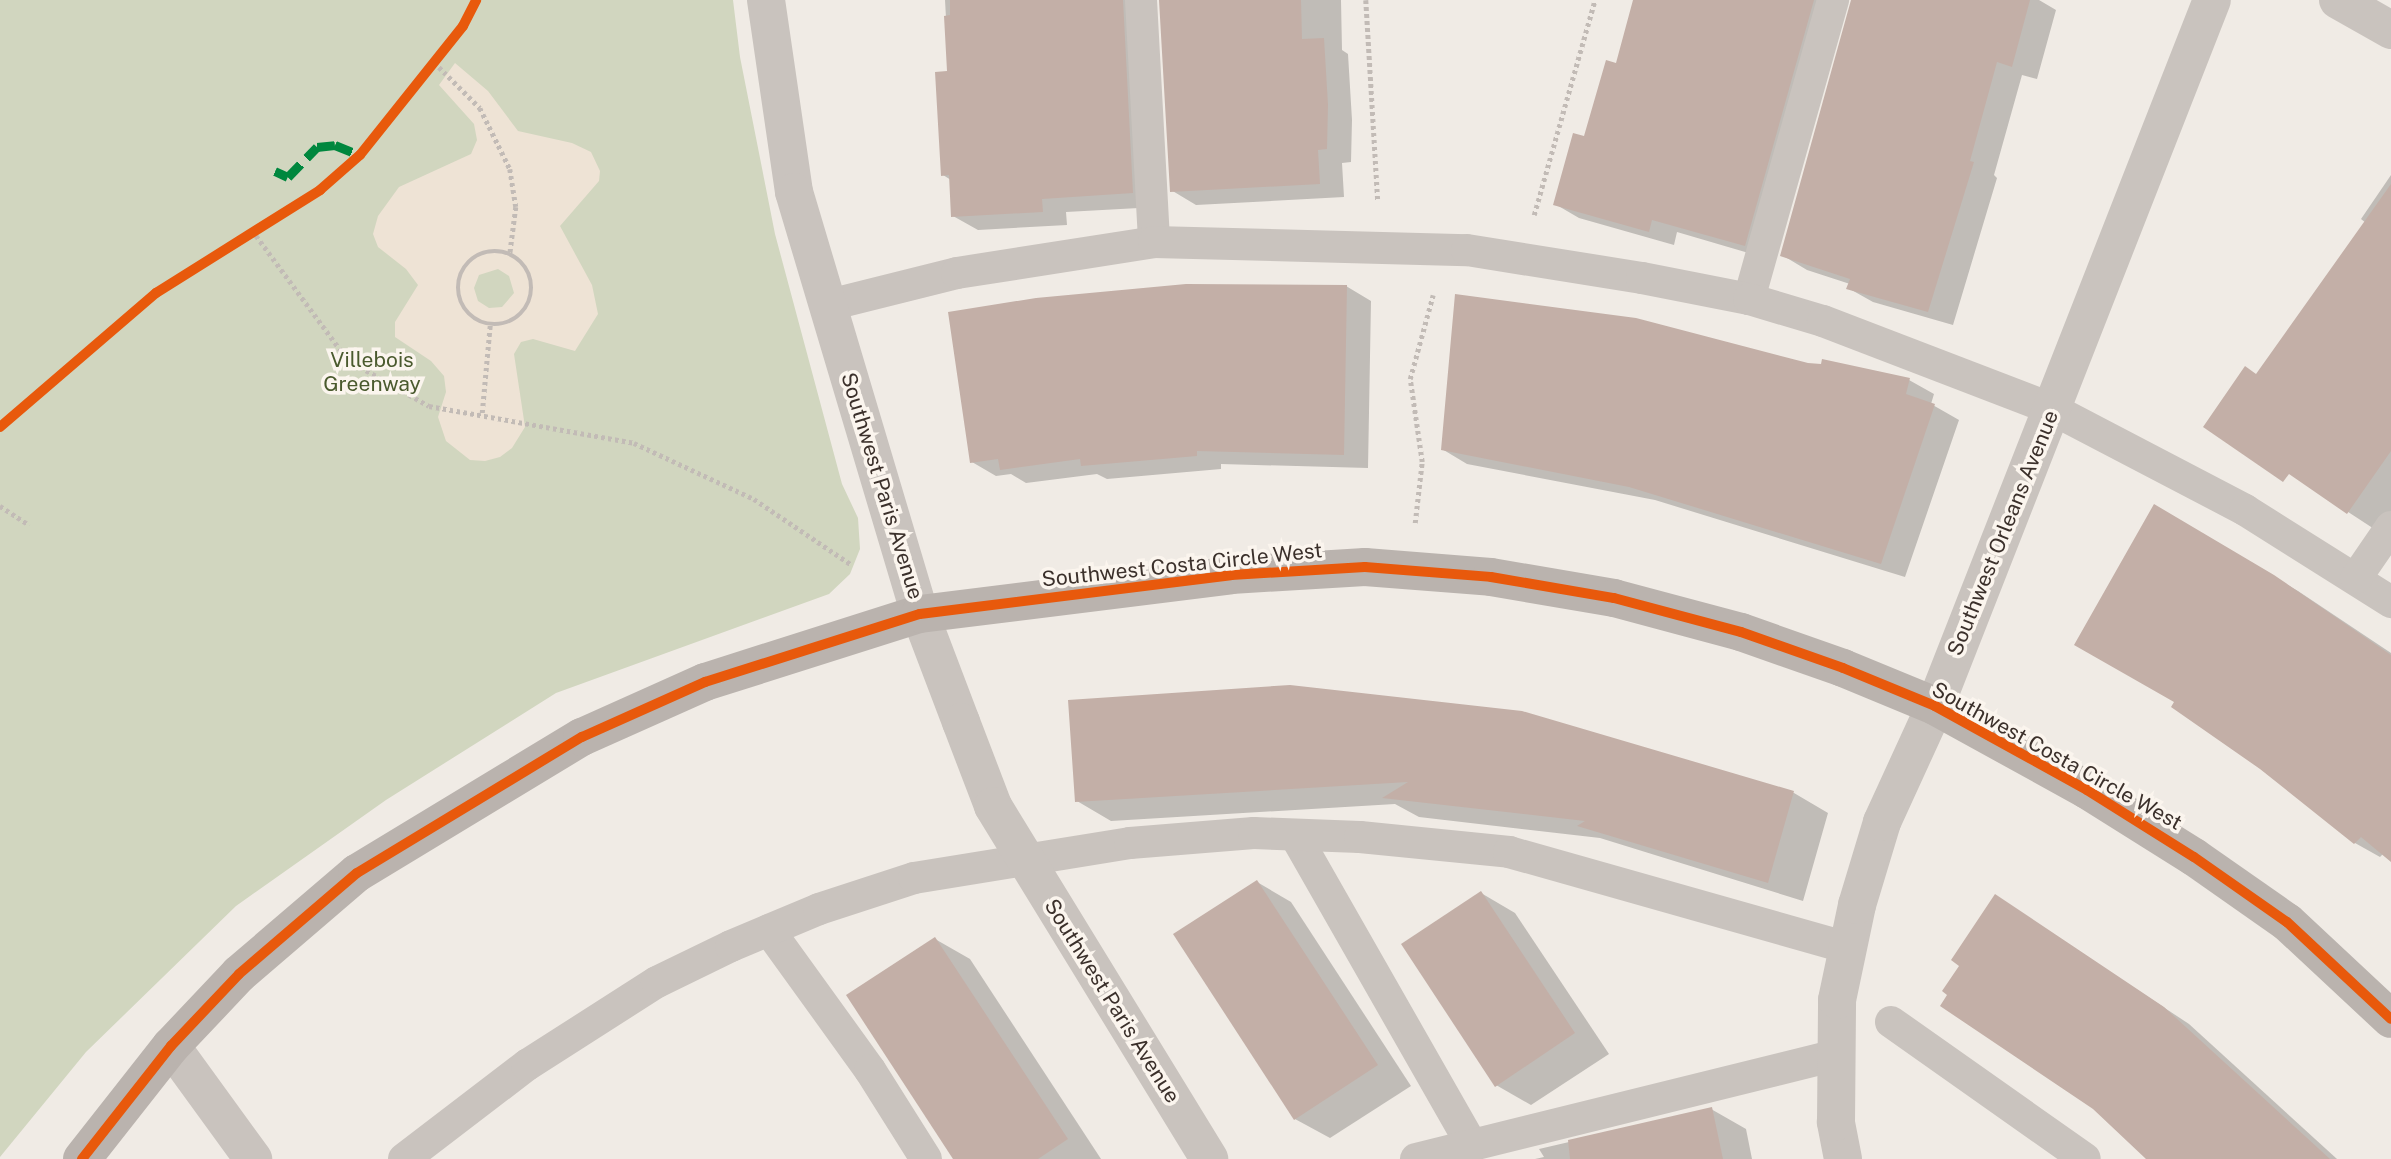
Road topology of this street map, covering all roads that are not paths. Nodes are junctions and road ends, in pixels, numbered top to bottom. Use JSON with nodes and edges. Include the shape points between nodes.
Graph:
{"nodes":[{"id":1,"x":765,"y":0,"type":"edge"},
{"id":2,"x":1141,"y":0,"type":"edge"},
{"id":3,"x":1833,"y":0,"type":"edge"},
{"id":4,"x":2212,"y":0,"type":"edge"},
{"id":5,"x":2338,"y":0,"type":"edge"},
{"id":6,"x":2391,"y":30,"type":"edge"},
{"id":7,"x":1154,"y":242,"type":"junction"},
{"id":8,"x":1749,"y":299,"type":"junction"},
{"id":9,"x":829,"y":305,"type":"junction"},
{"id":10,"x":2052,"y":408,"type":"junction"},
{"id":11,"x":2391,"y":527,"type":"edge"},
{"id":12,"x":2356,"y":578,"type":"junction"},
{"id":13,"x":2391,"y":602,"type":"edge"},
{"id":14,"x":920,"y":614,"type":"junction"},
{"id":15,"x":1935,"y":706,"type":"junction"},
{"id":16,"x":1295,"y":835,"type":"junction"},
{"id":17,"x":1026,"y":862,"type":"junction"},
{"id":18,"x":769,"y":930,"type":"junction"},
{"id":19,"x":1849,"y":948,"type":"junction"},
{"id":20,"x":2391,"y":1019,"type":"edge"},
{"id":21,"x":1891,"y":1022,"type":"dead end"},
{"id":22,"x":171,"y":1046,"type":"junction"},
{"id":23,"x":1837,"y":1055,"type":"junction"},
{"id":24,"x":1472,"y":1146,"type":"junction"},
{"id":25,"x":2069,"y":1155,"type":"edge"},
{"id":26,"x":82,"y":1159,"type":"edge"},
{"id":27,"x":253,"y":1159,"type":"edge"},
{"id":28,"x":404,"y":1159,"type":"edge"},
{"id":29,"x":926,"y":1159,"type":"edge"},
{"id":30,"x":1209,"y":1159,"type":"edge"},
{"id":31,"x":1416,"y":1159,"type":"edge"},
{"id":32,"x":1843,"y":1159,"type":"edge"}],
"edges":[{"from":1,"to":9,"type":"street","name":"Southwest Paris Avenue","via":[[794,192]]},
{"from":2,"to":7,"type":"lane"},
{"from":3,"to":8,"type":"lane"},
{"from":4,"to":10,"type":"street","name":"Southwest Orleans Avenue"},
{"from":5,"to":6,"type":"street"},
{"from":7,"to":8,"type":"lane","via":[[1437,248],[1522,258]]},
{"from":7,"to":9,"type":"lane","via":[[957,274]]},
{"from":8,"to":10,"type":"lane","via":[[1823,321]]},
{"from":9,"to":14,"type":"street","name":"Southwest Paris Avenue"},
{"from":10,"to":12,"type":"lane","via":[[2245,510]]},
{"from":10,"to":15,"type":"street","name":"Southwest Orleans Avenue"},
{"from":11,"to":12,"type":"lane"},
{"from":12,"to":13,"type":"lane"},
{"from":14,"to":15,"type":"street","name":"Southwest Costa Circle West","via":[[1231,575],[1365,567],[1491,576],[1614,598],[1741,632]]},
{"from":14,"to":17,"type":"street","name":"Southwest Paris Avenue","via":[[993,806]]},
{"from":14,"to":22,"type":"street","name":"Southwest Costa Circle West","via":[[705,682],[582,737],[357,873],[246,968]]},
{"from":15,"to":19,"type":"street","name":"Southwest Orleans Avenue","via":[[1882,822]]},
{"from":15,"to":20,"type":"street","name":"Southwest Costa Circle West","via":[[2087,790],[2194,857],[2287,922]]},
{"from":16,"to":17,"type":"lane","via":[[1254,833],[1130,843]]},
{"from":16,"to":19,"type":"lane","via":[[1509,852]]},
{"from":16,"to":24,"type":"lane"},
{"from":17,"to":18,"type":"lane","via":[[914,878]]},
{"from":17,"to":30,"type":"street","name":"Southwest Paris Avenue"},
{"from":18,"to":28,"type":"lane","via":[[657,982],[527,1065]]},
{"from":18,"to":29,"type":"lane","via":[[870,1070]]},
{"from":19,"to":23,"type":"street","name":"Southwest Orleans Avenue","via":[[1838,1000]]},
{"from":21,"to":25,"type":"lane"},
{"from":22,"to":26,"type":"street","name":"Southwest Costa Circle West"},
{"from":22,"to":27,"type":"street"},
{"from":23,"to":24,"type":"lane"},
{"from":23,"to":32,"type":"street","name":"Southwest Orleans Avenue","via":[[1836,1122]]},
{"from":24,"to":31,"type":"lane"}]}
